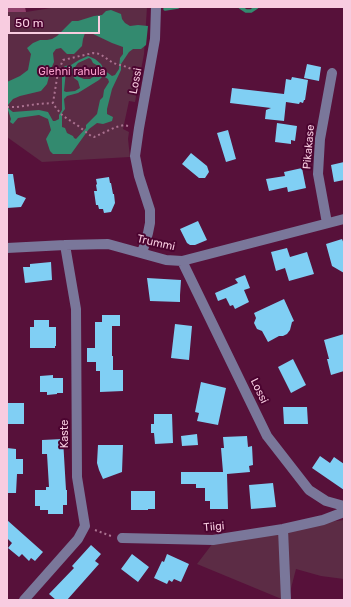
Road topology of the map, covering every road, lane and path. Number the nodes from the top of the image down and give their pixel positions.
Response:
1 (156, 7) edge
2 (332, 73) dead end
3 (149, 76) junction
4 (53, 104) junction
5 (8, 107) edge
6 (139, 128) junction
7 (344, 219) edge
8 (327, 223) junction
9 (65, 245) junction
10 (7, 248) edge
11 (142, 253) junction
12 (182, 261) junction
13 (344, 506) edge
14 (344, 512) edge
15 (85, 526) junction
16 (283, 529) junction
17 (122, 538) joint
18 (24, 600) edge
19 (286, 600) edge

1 - 3 street, Lossi
2 - 8 street, Pikakase
3 - 4 path
3 - 6 street, Lossi
4 - 5 path
4 - 6 path
6 - 11 street, Lossi
7 - 8 street, Trummi
8 - 12 street, Trummi
9 - 10 street, Trummi
9 - 11 street, Trummi
9 - 15 street, Kaste
11 - 12 street, Trummi
12 - 13 street, Lossi
14 - 16 street, Tiigi
15 - 17 path
15 - 18 street
16 - 17 street, Tiigi
16 - 19 street

